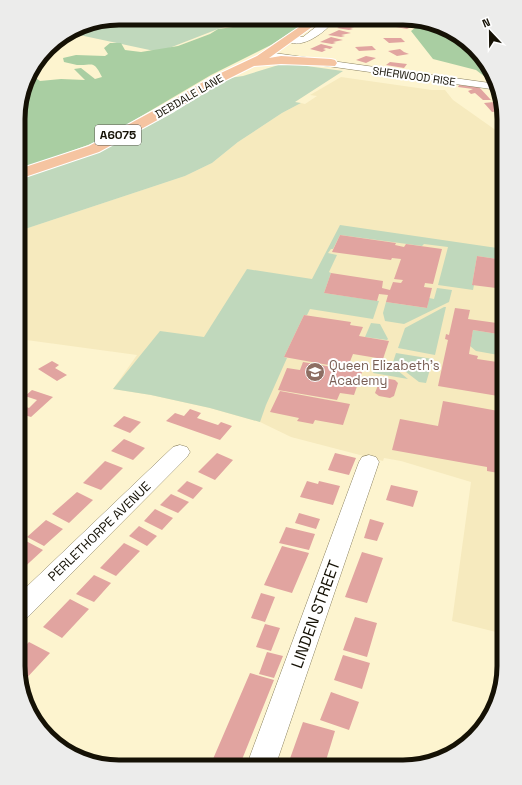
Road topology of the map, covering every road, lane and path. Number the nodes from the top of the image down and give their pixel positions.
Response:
1 (310, 25) edge
2 (324, 25) edge
3 (290, 39) junction
4 (270, 53) junction
5 (251, 63) junction
6 (331, 63) junction
7 (491, 86) edge
8 (25, 172) edge
9 (180, 452) dead end
10 (369, 462) dead end
11 (25, 604) edge
12 (263, 760) edge

1 - 3 main road, DEBDALE LANE / A6075
2 - 3 street, DEBDALE LANE
3 - 4 main road, DEBDALE LANE / A6075
4 - 5 main road, DEBDALE LANE / A6075
4 - 6 street, SHERWOOD RISE
5 - 6 main road
5 - 8 main road, DEBDALE LANE / A6075
6 - 7 street, SHERWOOD RISE
9 - 11 street, PERLETHORPE AVENUE
10 - 12 street, LINDEN STREET

